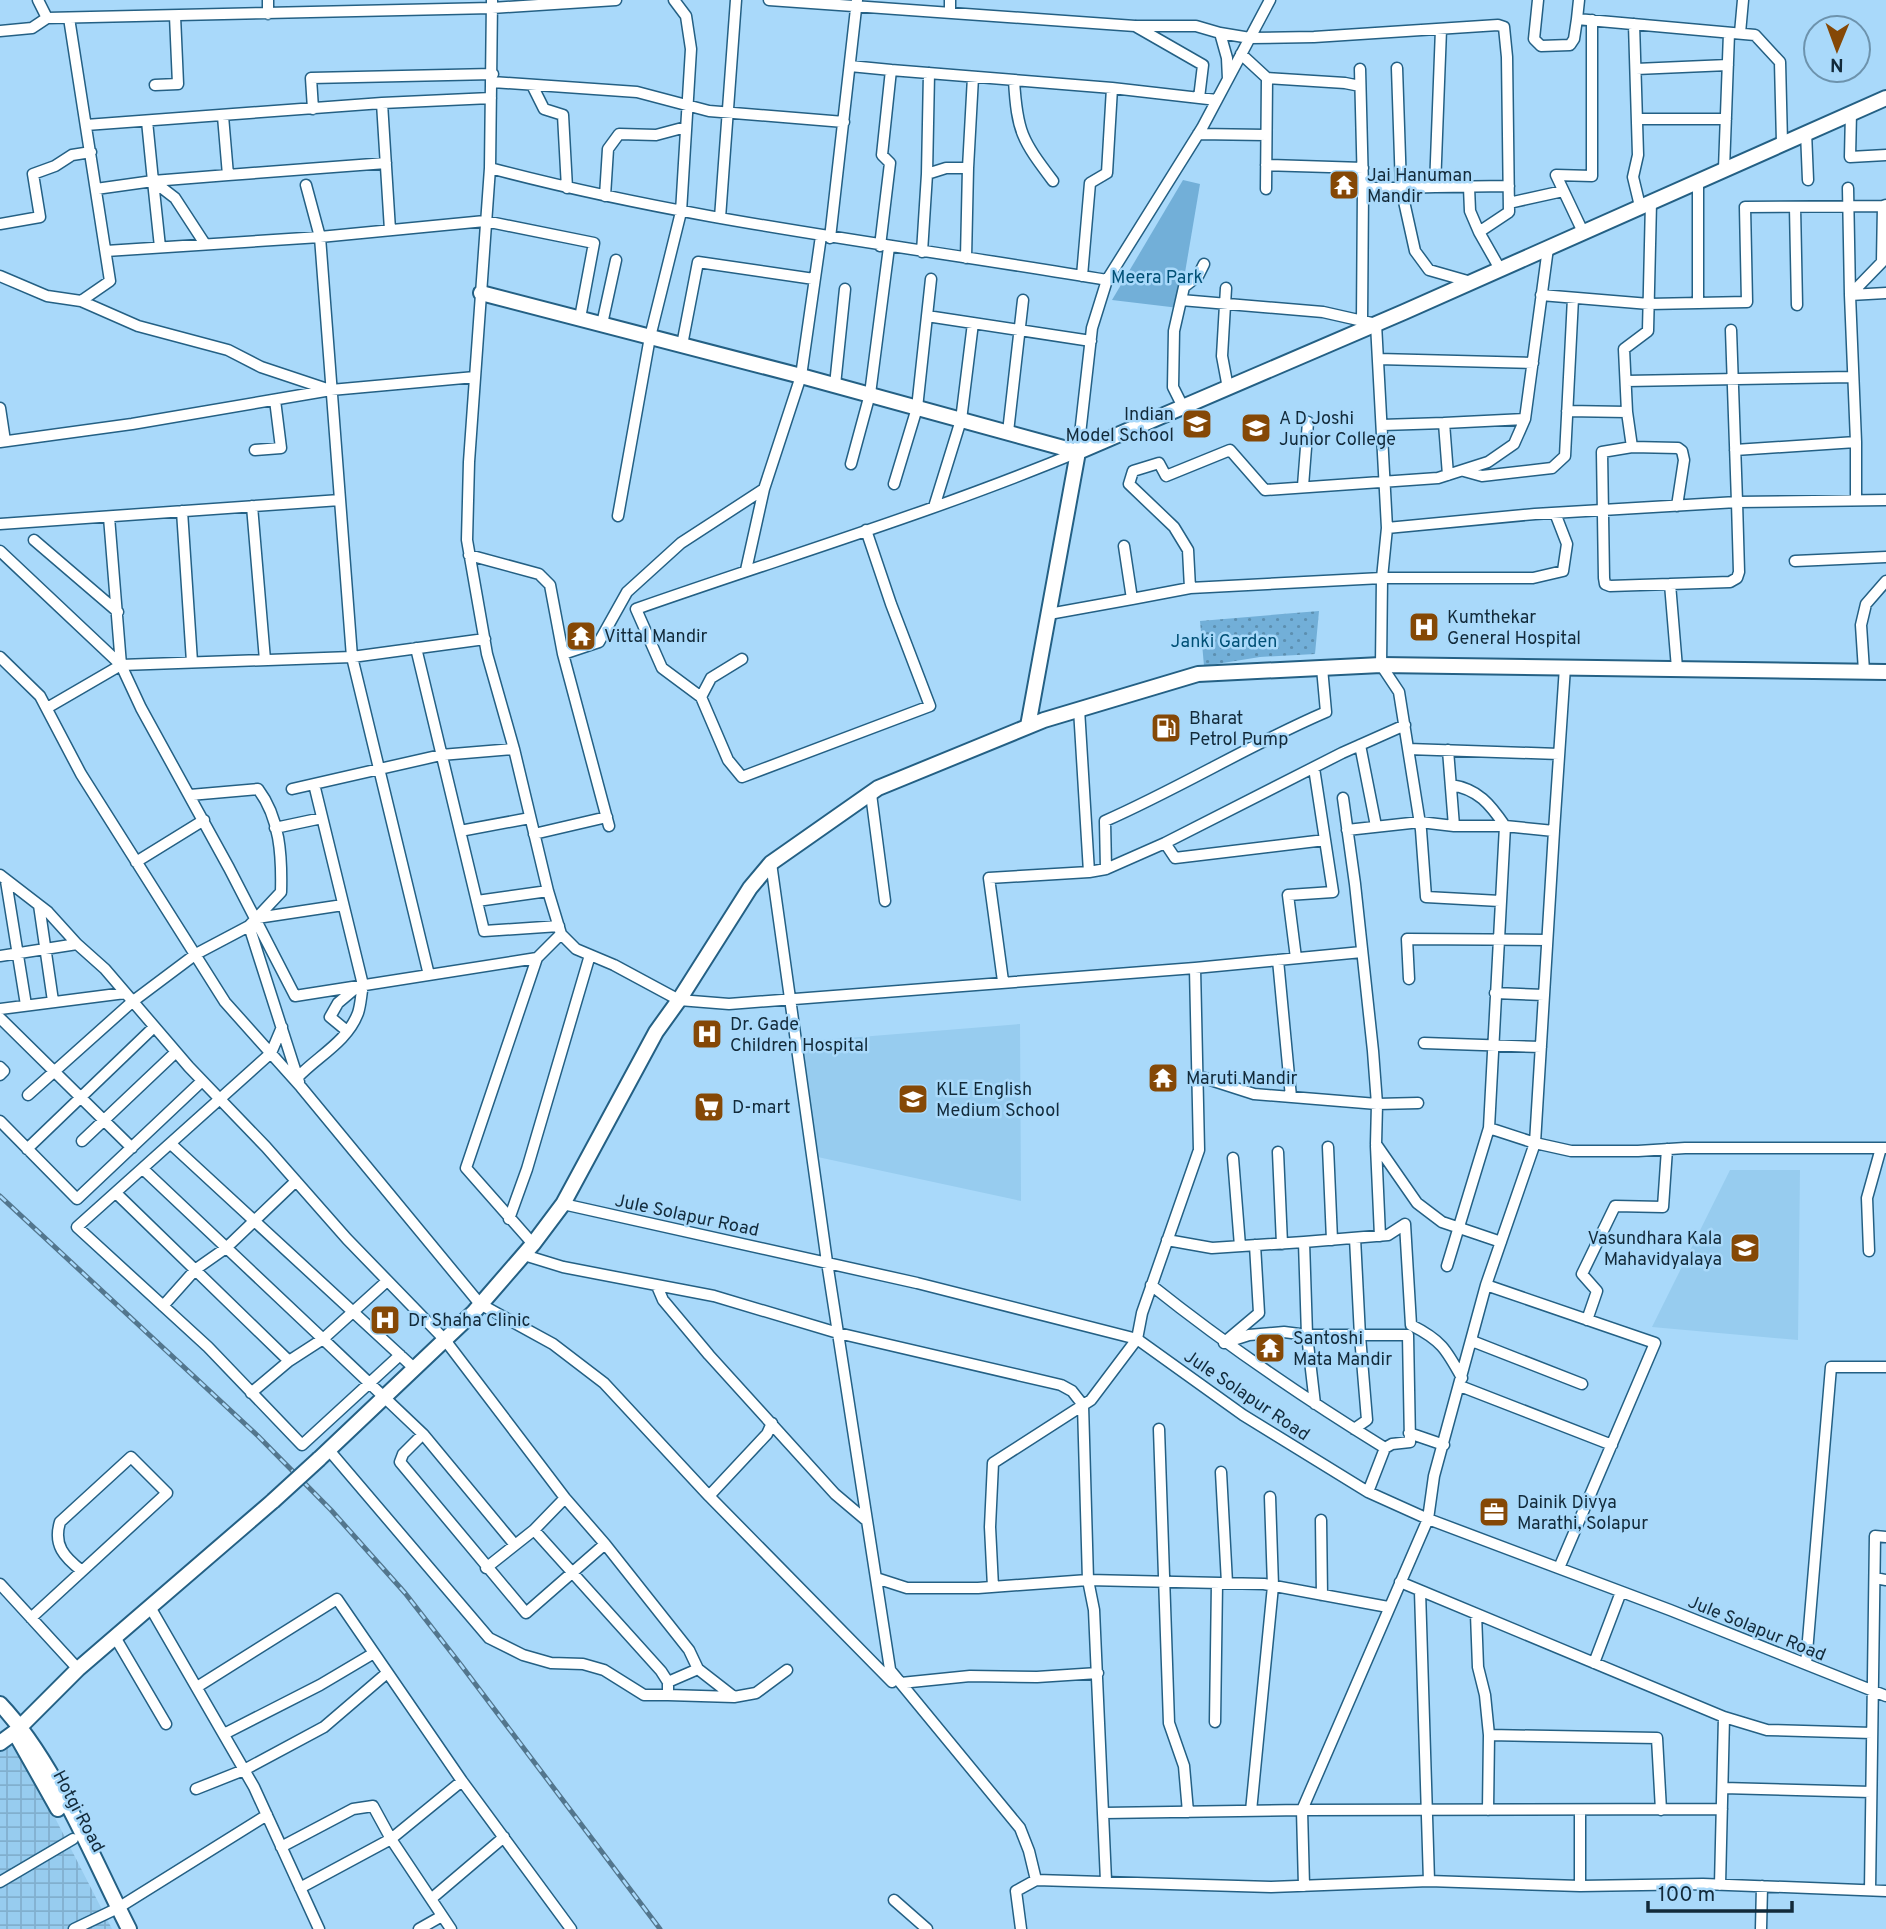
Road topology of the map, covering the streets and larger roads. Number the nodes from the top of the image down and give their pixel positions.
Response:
1 (38, 0) edge
2 (268, 0) edge
3 (616, 0) edge
4 (674, 0) edge
5 (736, 0) edge
6 (769, 0) edge
7 (950, 0) edge
8 (1270, 0) edge
9 (1538, 0) edge
10 (1579, 0) edge
11 (1743, 0) edge
12 (818, 2) edge
13 (492, 4) edge
14 (857, 4) edge
15 (897, 5) edge
16 (950, 12) junction
17 (268, 14) junction
18 (175, 16) junction
19 (47, 18) junction
20 (69, 18) junction
21 (1577, 19) junction
22 (1592, 20) junction
23 (1634, 24) junction
24 (1135, 26) junction
25 (1441, 29) junction
26 (2, 33) edge
27 (1220, 33) junction
28 (1735, 33) junction
29 (1250, 38) junction
30 (1241, 54) junction
31 (1728, 65) junction
32 (850, 66) junction
33 (1397, 68) dead end
34 (1360, 69) dead end
35 (1636, 69) junction
36 (891, 70) junction
37 (929, 73) junction
38 (973, 77) junction
39 (492, 78) junction
40 (1267, 78) junction
41 (1228, 79) junction
42 (1014, 80) junction
43 (155, 85) dead end
44 (532, 85) junction
45 (1360, 86) junction
46 (1112, 88) junction
47 (491, 98) junction
48 (1199, 98) junction
49 (1886, 98) edge
50 (1217, 100) junction
51 (382, 103) junction
52 (687, 106) junction
53 (313, 109) junction
54 (728, 111) junction
55 (1851, 112) junction
56 (223, 116) junction
57 (1637, 119) junction
58 (1726, 119) junction
59 (147, 121) junction
60 (844, 122) junction
61 (86, 125) junction
62 (686, 127) junction
63 (1807, 132) junction
64 (1198, 134) junction
65 (1266, 135) junction
66 (1782, 143) junction
67 (90, 152) junction
68 (1886, 155) edge
69 (386, 163) junction
70 (1266, 165) junction
71 (490, 168) junction
72 (968, 168) junction
73 (1363, 168) junction
74 (1724, 169) junction
75 (926, 174) junction
76 (228, 175) junction
77 (1808, 180) dead end
78 (153, 181) junction
79 (1053, 181) dead end
80 (1698, 181) junction
81 (306, 185) dead end
82 (1509, 186) junction
83 (1435, 187) junction
84 (1469, 187) junction
85 (567, 188) junction
86 (1363, 188) junction
87 (1401, 188) junction
88 (1848, 188) dead end
89 (1266, 189) dead end
90 (96, 190) junction
91 (1563, 191) junction
92 (605, 196) junction
93 (1509, 203) junction
94 (1646, 204) junction
95 (1884, 205) edge
96 (1795, 206) junction
97 (1848, 206) junction
98 (681, 212) junction
99 (720, 218) junction
100 (485, 221) junction
101 (0, 224) edge
102 (390, 230) junction
103 (1479, 232) junction
104 (1583, 232) junction
105 (320, 237) junction
106 (825, 237) junction
107 (205, 244) junction
108 (160, 247) junction
109 (885, 247) junction
110 (1548, 248) junction
111 (106, 251) junction
112 (922, 252) junction
113 (966, 258) junction
114 (617, 260) dead end
115 (1204, 264) dead end
116 (1500, 269) junction
117 (0, 276) edge
118 (1082, 276) junction
119 (814, 279) junction
120 (931, 279) dead end
121 (1107, 280) junction
122 (1471, 282) junction
123 (1226, 288) dead end
124 (845, 289) dead end
125 (481, 293) junction
126 (1886, 293) edge
127 (1541, 295) junction
128 (1850, 295) junction
129 (1573, 298) junction
130 (1023, 300) dead end
131 (1181, 300) junction
132 (81, 301) junction
133 (1698, 303) junction
134 (1225, 304) junction
135 (1649, 304) junction
136 (1797, 305) dead end
137 (927, 316) junction
138 (580, 318) junction
139 (1369, 322) junction
140 (973, 323) junction
141 (602, 324) junction
142 (1019, 330) junction
143 (1731, 330) dead end
144 (650, 337) junction
145 (1091, 341) junction
146 (682, 345) junction
147 (1378, 359) junction
148 (1533, 363) junction
149 (801, 376) junction
150 (475, 377) junction
151 (1853, 377) junction
152 (1732, 380) junction
153 (1626, 381) junction
154 (835, 385) junction
155 (1228, 388) junction
156 (331, 390) junction
157 (870, 394) junction
158 (275, 400) junction
159 (1183, 407) junction
160 (0, 408) edge
161 (917, 408) junction
162 (1567, 411) junction
163 (1627, 412) junction
164 (1525, 419) junction
165 (961, 420) junction
166 (1308, 422) dead end
167 (1444, 423) junction
168 (1382, 425) junction
169 (1008, 432) junction
170 (2, 442) edge
171 (1856, 442) junction
172 (1632, 447) junction
173 (255, 450) dead end
174 (1735, 450) junction
175 (1078, 452) junction
176 (852, 464) dead end
177 (1462, 470) junction
178 (1448, 475) junction
179 (1385, 480) junction
180 (894, 484) dead end
181 (1303, 486) junction
182 (764, 489) junction
183 (340, 500) junction
184 (1856, 500) junction
185 (1886, 500) edge
186 (1737, 502) junction
187 (252, 506) junction
188 (1677, 506) junction
189 (934, 507) junction
190 (1603, 510) junction
191 (182, 512) junction
192 (1555, 513) junction
193 (618, 516) dead end
194 (109, 517) junction
195 (0, 524) edge
196 (1387, 528) junction
197 (866, 530) junction
198 (34, 540) dead end
199 (1124, 546) dead end
200 (0, 551) edge
201 (469, 555) junction
202 (1886, 558) edge
203 (1795, 561) dead end
204 (747, 570) junction
205 (1382, 578) junction
206 (1886, 581) edge
207 (1670, 584) junction
208 (1190, 588) junction
209 (1132, 599) junction
210 (118, 612) junction
211 (1049, 614) junction
212 (485, 639) junction
213 (416, 648) junction
214 (563, 654) junction
215 (0, 657) edge
216 (352, 657) junction
217 (742, 659) dead end
218 (265, 660) junction
219 (192, 662) junction
220 (121, 665) junction
221 (1381, 665) junction
222 (1565, 667) junction
223 (1322, 668) junction
224 (1677, 668) junction
225 (1864, 670) junction
226 (1886, 672) edge
227 (701, 697) junction
228 (47, 708) junction
229 (1079, 709) junction
230 (1405, 724) junction
231 (1028, 726) junction
232 (1360, 745) junction
233 (514, 749) junction
234 (1408, 749) junction
235 (1448, 750) junction
236 (1559, 754) junction
237 (441, 755) junction
238 (379, 768) junction
239 (1314, 768) junction
240 (314, 784) junction
241 (1451, 785) junction
242 (292, 789) dead end
243 (871, 794) junction
244 (190, 795) junction
245 (1343, 798) dead end
246 (322, 818) junction
247 (530, 818) junction
248 (204, 820) junction
249 (1419, 822) junction
250 (1454, 826) junction
251 (1505, 826) junction
252 (1376, 827) junction
253 (275, 828) junction
254 (1347, 830) junction
255 (460, 831) junction
256 (1554, 831) junction
257 (534, 834) junction
258 (1325, 840) junction
259 (1166, 843) junction
260 (136, 862) junction
261 (771, 863) junction
262 (1106, 869) junction
263 (1089, 872) junction
264 (3, 878) edge
265 (548, 891) junction
266 (477, 901) junction
267 (885, 901) dead end
268 (1500, 901) junction
269 (39, 905) junction
270 (343, 905) junction
271 (252, 922) junction
272 (560, 930) junction
273 (1498, 939) junction
274 (1547, 940) junction
275 (77, 944) junction
276 (45, 949) junction
277 (1362, 952) junction
278 (18, 953) junction
279 (195, 954) junction
280 (590, 954) junction
281 (0, 956) edge
282 (537, 958) junction
283 (1296, 958) junction
284 (1278, 960) junction
285 (1195, 968) junction
286 (429, 975) junction
287 (1409, 979) dead end
288 (1003, 981) junction
289 (361, 986) junction
290 (125, 993) junction
291 (1495, 993) junction
292 (1544, 995) junction
293 (791, 998) junction
294 (679, 1000) junction
295 (53, 1002) junction
296 (132, 1002) junction
297 (26, 1005) junction
298 (0, 1009) edge
299 (0, 1018) edge
300 (154, 1027) junction
301 (282, 1027) junction
302 (347, 1031) junction
303 (1424, 1043) dead end
304 (1492, 1045) junction
305 (1541, 1048) junction
306 (176, 1052) junction
307 (271, 1053) junction
308 (0, 1067) edge
309 (55, 1072) junction
310 (0, 1075) edge
311 (1198, 1076) junction
312 (202, 1081) junction
313 (299, 1082) junction
314 (28, 1095) dead end
315 (1291, 1097) junction
316 (81, 1098) junction
317 (220, 1100) junction
318 (1418, 1103) dead end
319 (1377, 1104) junction
320 (0, 1121) edge
321 (104, 1121) junction
322 (1489, 1128) junction
323 (82, 1142) dead end
324 (1535, 1143) junction
325 (171, 1144) junction
326 (1376, 1144) junction
327 (1328, 1147) dead end
328 (132, 1148) junction
329 (1884, 1148) edge
330 (27, 1149) junction
331 (1667, 1149) junction
332 (1278, 1152) dead end
333 (1233, 1158) dead end
334 (143, 1169) junction
335 (296, 1181) junction
336 (116, 1193) junction
337 (563, 1204) junction
338 (509, 1219) junction
339 (254, 1221) junction
340 (1458, 1227) junction
341 (1380, 1236) junction
342 (1355, 1238) junction
343 (1167, 1240) junction
344 (1332, 1240) junction
345 (1304, 1242) junction
346 (1501, 1242) junction
347 (1282, 1244) junction
348 (1255, 1245) junction
349 (1240, 1246) junction
350 (226, 1248) junction
351 (528, 1250) junction
352 (1869, 1251) dead end
353 (827, 1262) junction
354 (1447, 1266) dead end
355 (196, 1269) junction
356 (387, 1281) junction
357 (1151, 1285) junction
358 (1486, 1285) junction
359 (657, 1286) junction
360 (480, 1304) junction
361 (163, 1306) junction
362 (353, 1313) junction
363 (1587, 1320) junction
364 (838, 1333) junction
365 (1307, 1335) junction
366 (1360, 1336) junction
367 (323, 1339) junction
368 (1137, 1339) junction
369 (445, 1340) junction
370 (1472, 1341) junction
371 (1224, 1343) junction
372 (400, 1355) junction
373 (289, 1361) junction
374 (1886, 1367) edge
375 (415, 1369) junction
376 (1461, 1382) junction
377 (368, 1384) junction
378 (1582, 1384) dead end
379 (251, 1393) junction
380 (382, 1397) junction
381 (1315, 1404) junction
382 (1083, 1405) junction
383 (772, 1423) junction
384 (1159, 1429) dead end
385 (1354, 1429) junction
386 (1409, 1433) junction
387 (423, 1434) junction
388 (1444, 1445) junction
389 (1612, 1445) junction
390 (1385, 1448) junction
391 (323, 1454) junction
392 (1221, 1472) dead end
393 (1368, 1492) junction
394 (709, 1496) junction
395 (1270, 1497) dead end
396 (565, 1498) junction
397 (1428, 1519) junction
398 (1321, 1520) dead end
399 (867, 1521) junction
400 (534, 1530) junction
401 (1886, 1537) edge
402 (606, 1544) junction
403 (515, 1545) junction
404 (486, 1568) junction
405 (1559, 1568) junction
406 (82, 1570) junction
407 (571, 1573) junction
408 (876, 1578) junction
409 (1881, 1579) edge
410 (1088, 1580) junction
411 (1165, 1582) junction
412 (1399, 1582) junction
413 (1222, 1583) junction
414 (0, 1584) edge
415 (1273, 1586) junction
416 (993, 1587) junction
417 (1420, 1591) junction
418 (1621, 1592) junction
419 (1321, 1595) junction
420 (150, 1607) junction
421 (1388, 1607) junction
422 (1476, 1614) junction
423 (31, 1618) junction
424 (115, 1637) junction
425 (374, 1653) junction
426 (1594, 1663) junction
427 (1805, 1664) junction
428 (78, 1669) junction
429 (698, 1669) junction
430 (787, 1670) dead end
431 (890, 1670) junction
432 (387, 1673) junction
433 (1098, 1673) junction
434 (668, 1682) junction
435 (901, 1683) junction
436 (197, 1687) junction
437 (1874, 1691) junction
438 (668, 1695) junction
439 (1886, 1696) edge
440 (734, 1697) junction
441 (0, 1704) edge
442 (0, 1716) edge
443 (1724, 1717) junction
444 (1215, 1722) dead end
445 (166, 1724) dead end
446 (18, 1729) junction
447 (1872, 1733) junction
448 (224, 1734) junction
449 (1489, 1735) junction
450 (0, 1743) edge
451 (244, 1770) junction
452 (462, 1781) junction
453 (1723, 1788) junction
454 (196, 1789) dead end
455 (1871, 1792) junction
456 (1302, 1810) junction
457 (1427, 1810) junction
458 (1488, 1810) junction
459 (1580, 1810) junction
460 (1661, 1810) junction
461 (1722, 1810) junction
462 (1251, 1811) junction
463 (1188, 1812) junction
464 (1104, 1814) junction
465 (267, 1815) junction
466 (504, 1837) junction
467 (73, 1839) junction
468 (391, 1839) junction
469 (281, 1846) junction
470 (1036, 1880) junction
471 (1106, 1881) junction
472 (1429, 1881) junction
473 (0, 1882) edge
474 (1720, 1885) junction
475 (1304, 1886) junction
476 (1580, 1886) junction
477 (1762, 1886) junction
478 (300, 1888) junction
479 (1870, 1890) junction
480 (1886, 1891) edge
481 (431, 1899) junction
482 (894, 1900) dead end
483 (114, 1910) junction
484 (442, 1916) junction
485 (74, 1929) edge
486 (118, 1929) edge
487 (129, 1929) edge
488 (319, 1929) edge
489 (419, 1929) edge
490 (451, 1929) edge
491 (571, 1929) edge
492 (927, 1929) edge
493 (1021, 1929) edge
494 (1761, 1929) edge

1 - 19 street
2 - 17 street
3 - 13 street
4 - 52 street
5 - 54 street
6 - 12 street
7 - 16 street
8 - 29 street
9 - 21 street
10 - 21 street
11 - 28 street
12 - 14 street
13 - 17 street
13 - 39 street
14 - 15 street
14 - 32 street
15 - 16 street
16 - 24 street
17 - 18 street
18 - 20 street
18 - 43 street
19 - 20 street
19 - 26 street
20 - 61 street
21 - 22 street
22 - 23 street
22 - 91 street
23 - 28 street
23 - 35 street
24 - 27 street
24 - 48 street
25 - 29 street
25 - 82 street
25 - 83 street
27 - 29 street
27 - 41 street
28 - 31 street
28 - 66 street
29 - 30 street
30 - 40 street
30 - 41 street
31 - 35 street
31 - 58 street
32 - 36 street
32 - 60 street
33 - 87 street
34 - 45 street
35 - 57 street
36 - 37 street
36 - 109 street
37 - 38 street
37 - 75 street
38 - 42 street
38 - 72 street
39 - 44 street
39 - 47 street
39 - 53 street
40 - 45 street
40 - 65 street
41 - 50 street
42 - 46 street
42 - 79 street
44 - 52 street
44 - 85 street
45 - 73 street
46 - 48 street
46 - 118 street
47 - 51 street
47 - 71 street
48 - 50 street
49 - 55 street
50 - 64 street
51 - 53 street
51 - 69 street
52 - 54 street
52 - 62 street
53 - 56 street
54 - 60 street
54 - 99 street
55 - 63 street
55 - 68 street
56 - 59 street
56 - 76 street
57 - 58 street
57 - 94 street
58 - 74 street
59 - 61 street
59 - 78 street
60 - 106 street
61 - 67 street
62 - 92 street
62 - 98 street
63 - 66 street
63 - 77 street
64 - 65 street
64 - 121 street
65 - 70 street
66 - 74 street
67 - 90 street
67 - 101 street
69 - 76 street
69 - 102 street
70 - 73 street
70 - 89 street
71 - 85 street
71 - 100 street
72 - 75 street
72 - 113 street
73 - 86 street
74 - 80 street
75 - 112 street
76 - 78 street
78 - 90 street
78 - 107 street
78 - 108 street
80 - 94 street
80 - 133 street
81 - 105 street
82 - 84 street
82 - 93 street
83 - 84 street
83 - 87 street
84 - 103 street
85 - 92 street
86 - 87 street
86 - 139 street
87 - 122 street
88 - 97 street
90 - 111 street
91 - 93 street
91 - 104 street
92 - 98 street
93 - 103 street
94 - 104 street
94 - 135 street
95 - 97 street
95 - 128 street
96 - 97 street
96 - 133 street
96 - 136 street
97 - 128 street
98 - 99 street
98 - 144 street
99 - 106 street
100 - 102 street
100 - 125 street
100 - 138 street
102 - 105 street
103 - 116 street
104 - 110 street
105 - 107 street
105 - 156 street
106 - 109 street
106 - 119 street
107 - 108 street
108 - 111 street
109 - 112 street
109 - 157 street
110 - 116 street
110 - 127 street
111 - 132 street
112 - 113 street
113 - 118 street
114 - 141 street
115 - 131 street
116 - 122 street
117 - 132 street
118 - 121 street
119 - 146 street
119 - 149 street
120 - 137 street
121 - 145 street
122 - 139 street
123 - 134 street
124 - 154 street
125 - 138 street
125 - 150 street
126 - 128 street
127 - 129 street
127 - 148 street
128 - 151 street
129 - 135 street
129 - 162 street
130 - 142 street
131 - 134 street
131 - 159 street
132 - 156 street
133 - 135 street
134 - 139 street
134 - 155 street
135 - 153 street
137 - 140 street
137 - 161 street
138 - 141 street
139 - 147 street
139 - 155 street
140 - 142 street
140 - 165 street
141 - 144 street
142 - 145 street
142 - 169 street
143 - 152 street
144 - 146 street
144 - 193 street
145 - 175 street
146 - 149 street
147 - 148 street
147 - 168 street
148 - 164 street
149 - 154 street
149 - 182 street
150 - 156 street
150 - 201 street
151 - 152 street
151 - 171 street
152 - 153 street
152 - 174 street
153 - 163 street
154 - 157 street
155 - 159 street
156 - 158 street
156 - 183 street
157 - 161 street
157 - 176 street
158 - 170 street
158 - 173 street
159 - 175 street
160 - 170 street
161 - 165 street
161 - 180 street
162 - 163 street
162 - 177 street
163 - 172 street
164 - 167 street
164 - 177 street
165 - 169 street
165 - 189 street
166 - 181 street
167 - 168 street
167 - 178 street
168 - 179 street
169 - 175 street
171 - 174 street
171 - 184 street
172 - 188 street
172 - 190 street
174 - 186 street
175 - 189 street
175 - 211 street
177 - 178 street
178 - 179 street
179 - 181 street
179 - 196 street
181 - 208 street
182 - 204 street
182 - 214 street
183 - 187 street
183 - 216 street
184 - 185 street
184 - 186 street
186 - 188 street
186 - 207 street
187 - 191 street
187 - 218 street
188 - 190 street
189 - 197 street
190 - 192 street
190 - 207 street
191 - 194 street
191 - 219 street
192 - 196 street
192 - 205 street
194 - 195 street
194 - 210 street
196 - 205 street
197 - 204 street
197 - 227 street
198 - 210 street
199 - 209 street
200 - 220 street
201 - 212 street
201 - 214 street
202 - 203 street
204 - 227 street
205 - 208 street
205 - 221 street
206 - 225 street
207 - 224 street
208 - 209 street
209 - 211 street
210 - 220 street
211 - 231 street
212 - 213 street
212 - 233 street
213 - 216 street
213 - 237 street
214 - 257 street
215 - 228 street
216 - 218 street
216 - 238 street
217 - 227 street
218 - 219 street
219 - 220 street
220 - 228 street
220 - 244 street
221 - 222 street
221 - 223 street
221 - 230 street
222 - 224 street
222 - 236 street
223 - 229 street
223 - 262 street
224 - 225 street
225 - 226 street
228 - 260 street
229 - 231 street
229 - 263 street
230 - 232 street
230 - 234 street
231 - 243 street
232 - 239 street
232 - 252 street
233 - 237 street
233 - 247 street
234 - 235 street
234 - 249 street
235 - 236 street
235 - 241 street
236 - 256 street
237 - 238 street
237 - 255 street
238 - 240 street
238 - 286 street
239 - 258 street
239 - 259 street
240 - 242 street
240 - 246 street
241 - 250 street
241 - 251 street
243 - 261 street
243 - 267 street
244 - 248 street
244 - 253 street
245 - 254 street
246 - 253 street
246 - 270 street
247 - 255 street
247 - 257 street
248 - 260 street
248 - 271 street
249 - 250 street
249 - 252 street
249 - 268 street
250 - 251 street
251 - 256 street
251 - 268 street
252 - 254 street
253 - 271 street
254 - 277 street
255 - 266 street
256 - 274 street
257 - 265 street
258 - 259 street
258 - 283 street
259 - 262 street
260 - 279 street
261 - 293 street
261 - 294 street
262 - 263 street
263 - 288 street
264 - 269 street
264 - 278 street
265 - 266 street
265 - 272 street
266 - 272 street
268 - 273 street
269 - 275 street
269 - 276 street
270 - 271 street
270 - 289 street
271 - 279 street
271 - 289 street
271 - 301 street
272 - 280 street
272 - 282 street
273 - 274 street
273 - 287 street
273 - 291 street
274 - 292 street
275 - 276 street
275 - 290 street
276 - 278 street
276 - 295 street
277 - 283 street
277 - 319 street
278 - 281 street
278 - 297 street
279 - 296 street
279 - 307 street
280 - 294 street
280 - 338 street
282 - 286 street
282 - 338 street
283 - 284 street
284 - 285 street
284 - 315 street
285 - 288 street
285 - 311 street
286 - 289 street
288 - 293 street
289 - 302 street
289 - 302 street
290 - 295 street
290 - 296 street
291 - 292 street
291 - 304 street
292 - 305 street
293 - 294 street
293 - 353 street
294 - 337 street
295 - 297 street
296 - 300 street
296 - 309 street
297 - 298 street
299 - 309 street
300 - 306 street
300 - 316 street
301 - 307 street
301 - 313 street
302 - 313 street
303 - 304 street
304 - 305 street
304 - 322 street
305 - 324 street
306 - 312 street
306 - 321 street
307 - 313 street
307 - 317 street
308 - 310 street
309 - 314 street
309 - 316 street
311 - 315 street
311 - 343 street
312 - 317 street
312 - 328 street
313 - 360 street
315 - 319 street
316 - 321 street
316 - 330 street
317 - 325 street
317 - 335 street
318 - 319 street
319 - 326 street
320 - 330 street
321 - 323 street
321 - 328 street
322 - 324 street
322 - 340 street
324 - 331 street
324 - 346 street
325 - 334 street
325 - 339 street
326 - 340 street
326 - 341 street
327 - 344 street
328 - 330 street
329 - 331 street
329 - 352 street
331 - 363 street
332 - 347 street
333 - 349 street
334 - 336 street
334 - 350 street
335 - 339 street
335 - 356 street
336 - 355 street
336 - 361 street
337 - 351 street
337 - 353 street, Jule Solapur Road
338 - 351 street
339 - 350 street
339 - 362 street
340 - 346 street
340 - 354 street
341 - 342 street
341 - 376 street
342 - 344 street
342 - 366 street
343 - 349 street
343 - 357 street
344 - 345 street
345 - 347 street
345 - 365 street
346 - 358 street
347 - 348 street
348 - 349 street
348 - 371 street
350 - 355 street
350 - 367 street
351 - 359 street
351 - 360 street
353 - 364 street
353 - 368 street, Jule Solapur Road
355 - 361 street
355 - 373 street
356 - 362 street
356 - 369 street
357 - 368 street
357 - 371 street
358 - 363 street
358 - 370 street
359 - 364 street
359 - 383 street
360 - 369 street
360 - 394 street
361 - 379 street
362 - 367 street
362 - 372 street
363 - 389 street
364 - 382 street
364 - 399 street
365 - 366 street
365 - 371 street
365 - 381 street
366 - 385 street
366 - 386 street
367 - 373 street
367 - 377 street
368 - 382 street
368 - 393 street, Jule Solapur Road
369 - 375 street
369 - 396 street
370 - 376 street
370 - 378 street
371 - 381 street
372 - 375 street
372 - 377 street
373 - 379 street
374 - 427 street
375 - 380 street
376 - 388 street
376 - 389 street
377 - 379 street
377 - 380 street
380 - 387 street
380 - 391 street
381 - 385 street
382 - 410 street
382 - 416 street
383 - 394 street
383 - 399 street
384 - 411 street
385 - 390 street
386 - 388 street
386 - 390 street
387 - 403 street
387 - 404 street
388 - 397 street
389 - 405 street
390 - 393 street
391 - 420 street, bridge
391 - 438 street
392 - 413 street
393 - 397 street, Jule Solapur Road
394 - 431 street
395 - 415 street
396 - 400 street
396 - 402 street
397 - 405 street, Jule Solapur Road
397 - 412 street
398 - 419 street
399 - 408 street
400 - 403 street
400 - 407 street
401 - 409 street
402 - 407 street
402 - 429 street
403 - 404 street
404 - 407 street
405 - 418 street, Jule Solapur Road
406 - 406 street
406 - 423 street
407 - 434 street
408 - 416 street
408 - 431 street
409 - 437 street
410 - 411 street
410 - 416 street
410 - 433 street
411 - 413 street
411 - 463 street
412 - 417 street
412 - 421 street
413 - 415 street
413 - 444 street
414 - 423 street
415 - 419 street
415 - 462 street
417 - 422 street
417 - 457 street
418 - 426 street
418 - 427 street, Jule Solapur Road
419 - 421 street
420 - 424 street
420 - 436 street
421 - 456 street
422 - 426 street
422 - 449 street
423 - 428 street
424 - 428 street
424 - 445 street
425 - 432 street
425 - 436 street
425 - 448 street
426 - 443 street
427 - 437 street, Jule Solapur Road
428 - 446 street
429 - 434 street
429 - 440 street
430 - 440 street
431 - 435 street
432 - 451 street
432 - 452 street
433 - 435 street
433 - 464 street
434 - 438 street
435 - 470 street
436 - 448 street
437 - 439 street, Jule Solapur Road
437 - 447 street
438 - 440 street
441 - 446 street
442 - 446 street, Hotgi Road
443 - 447 street
443 - 453 street
446 - 450 street
446 - 467 street, Hotgi Road
446 - 483 street, Hotgi Road
447 - 455 street
448 - 451 street
449 - 458 street
449 - 460 street
451 - 454 street
451 - 465 street
452 - 466 street
452 - 468 street
453 - 455 street
453 - 461 street
455 - 479 street
456 - 457 street
456 - 462 street
456 - 475 street
457 - 458 street
457 - 472 street
458 - 459 street
459 - 460 street
459 - 476 street
460 - 461 street
461 - 474 street
462 - 463 street
463 - 464 street
464 - 471 street
465 - 469 street
465 - 483 street
466 - 481 street
466 - 491 street
467 - 473 street
467 - 483 street, Hotgi Road
468 - 469 street
468 - 478 street
468 - 481 street
469 - 478 street
470 - 471 street
470 - 493 street
471 - 475 street
472 - 475 street
472 - 476 street
474 - 476 street
474 - 477 street
477 - 479 street
477 - 494 street
478 - 488 street
479 - 480 street
481 - 484 street
482 - 492 street
483 - 485 street
483 - 486 street, Hotgi Road
483 - 487 street, Hotgi Road
484 - 489 street
484 - 490 street

